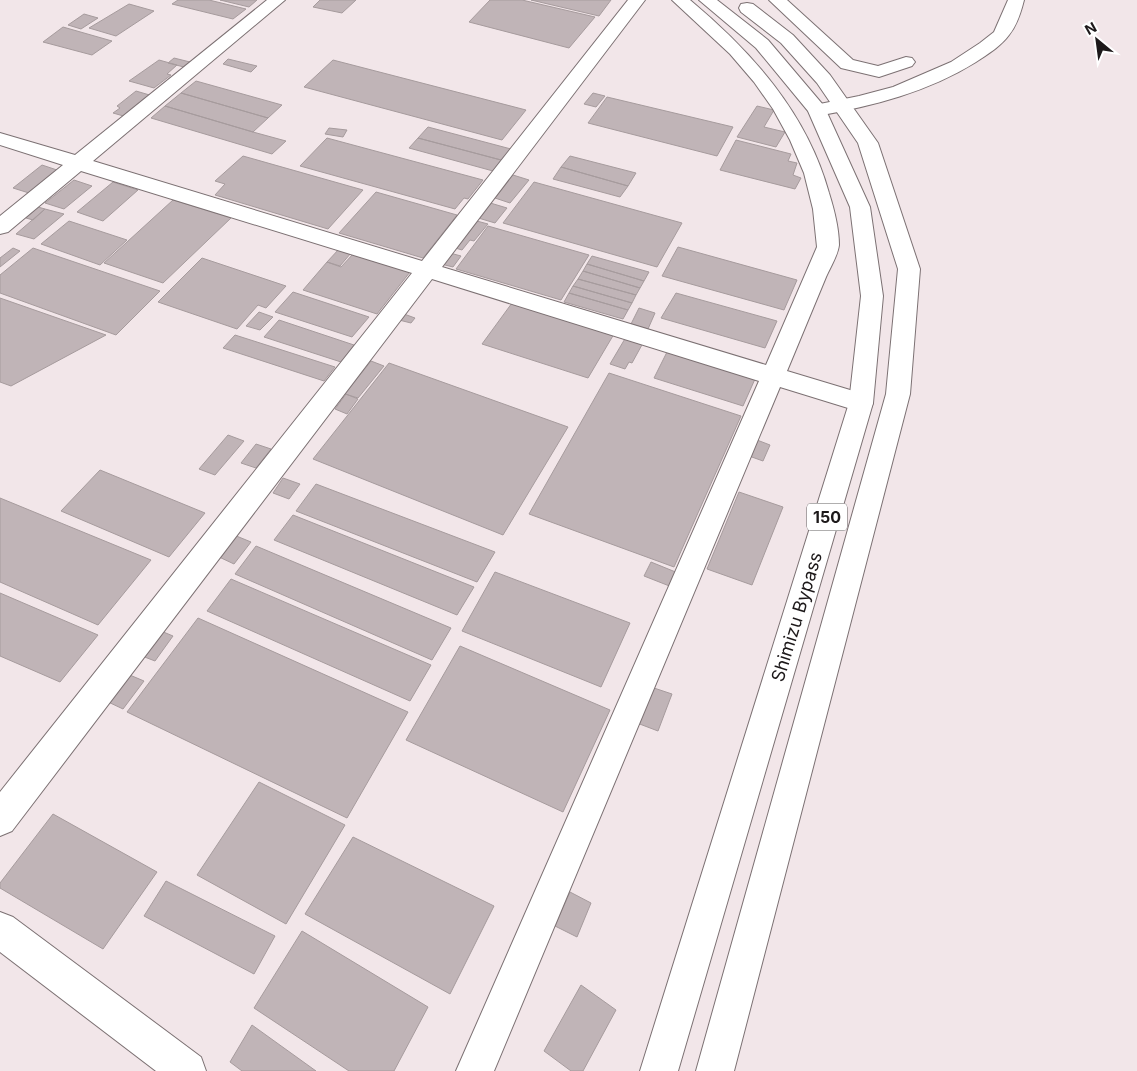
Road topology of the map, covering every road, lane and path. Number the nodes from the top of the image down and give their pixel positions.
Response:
1 (277, 0) edge
2 (622, 0) edge
3 (680, 0) edge
4 (707, 0) edge
5 (736, 0) edge
6 (777, 0) edge
7 (1016, 0) edge
8 (645, 1) edge
9 (906, 62) dead end
10 (553, 108) junction
11 (830, 108) junction
12 (0, 139) edge
13 (79, 163) junction
14 (0, 227) edge
15 (427, 269) junction
16 (772, 376) junction
17 (861, 403) junction
18 (0, 819) edge
19 (0, 930) edge
20 (172, 1067) edge
21 (475, 1071) edge
22 (659, 1071) edge
23 (715, 1071) edge

1 - 13 main road
2 - 10 main road
3 - 16 main road
4 - 11 main road, Shimizu Bypass / 150
5 - 11 main road, Shimizu Bypass / 150
6 - 9 main road
7 - 11 main road
8 - 10 main road
10 - 15 main road
11 - 17 main road, Shimizu Bypass / 150
11 - 23 main road, Shimizu Bypass / 150
12 - 13 main road
13 - 14 main road
13 - 15 main road
15 - 16 main road
15 - 18 main road
16 - 17 main road
16 - 21 main road
17 - 22 main road, Shimizu Bypass / 150
19 - 20 main road

